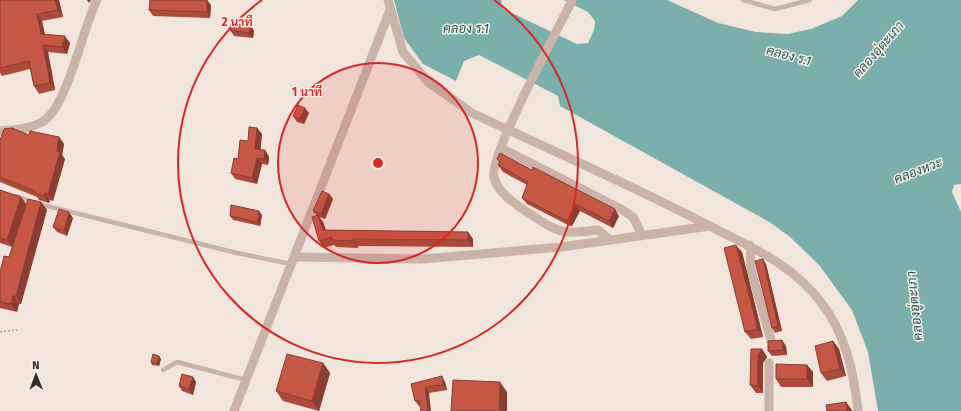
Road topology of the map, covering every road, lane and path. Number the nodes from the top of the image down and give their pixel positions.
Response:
1 (97, 0) edge
2 (388, 0) edge
3 (743, 0) edge
4 (810, 0) edge
5 (572, 1) edge
6 (390, 10) junction
7 (508, 130) junction
8 (0, 131) edge
9 (501, 148) junction
10 (12, 195) edge
11 (31, 202) junction
12 (29, 209) edge
13 (710, 226) junction
14 (642, 236) junction
15 (609, 239) junction
16 (750, 246) junction
17 (293, 261) junction
18 (17, 330) dead end
19 (0, 332) edge
20 (771, 340) edge
21 (769, 363) dead end
22 (163, 370) dead end
23 (246, 380) junction
24 (234, 411) edge
25 (769, 411) edge
26 (858, 411) edge

1 - 8 street
2 - 6 street
3 - 4 lane
5 - 7 street
6 - 7 street
6 - 17 street
7 - 9 street
7 - 13 street
9 - 14 street
9 - 15 street
10 - 11 lane
11 - 12 lane
11 - 17 lane
13 - 14 street
13 - 16 street
14 - 15 street
15 - 17 street
16 - 20 street
16 - 26 street
17 - 23 street
18 - 19 path
21 - 25 street
22 - 23 lane
23 - 24 street

